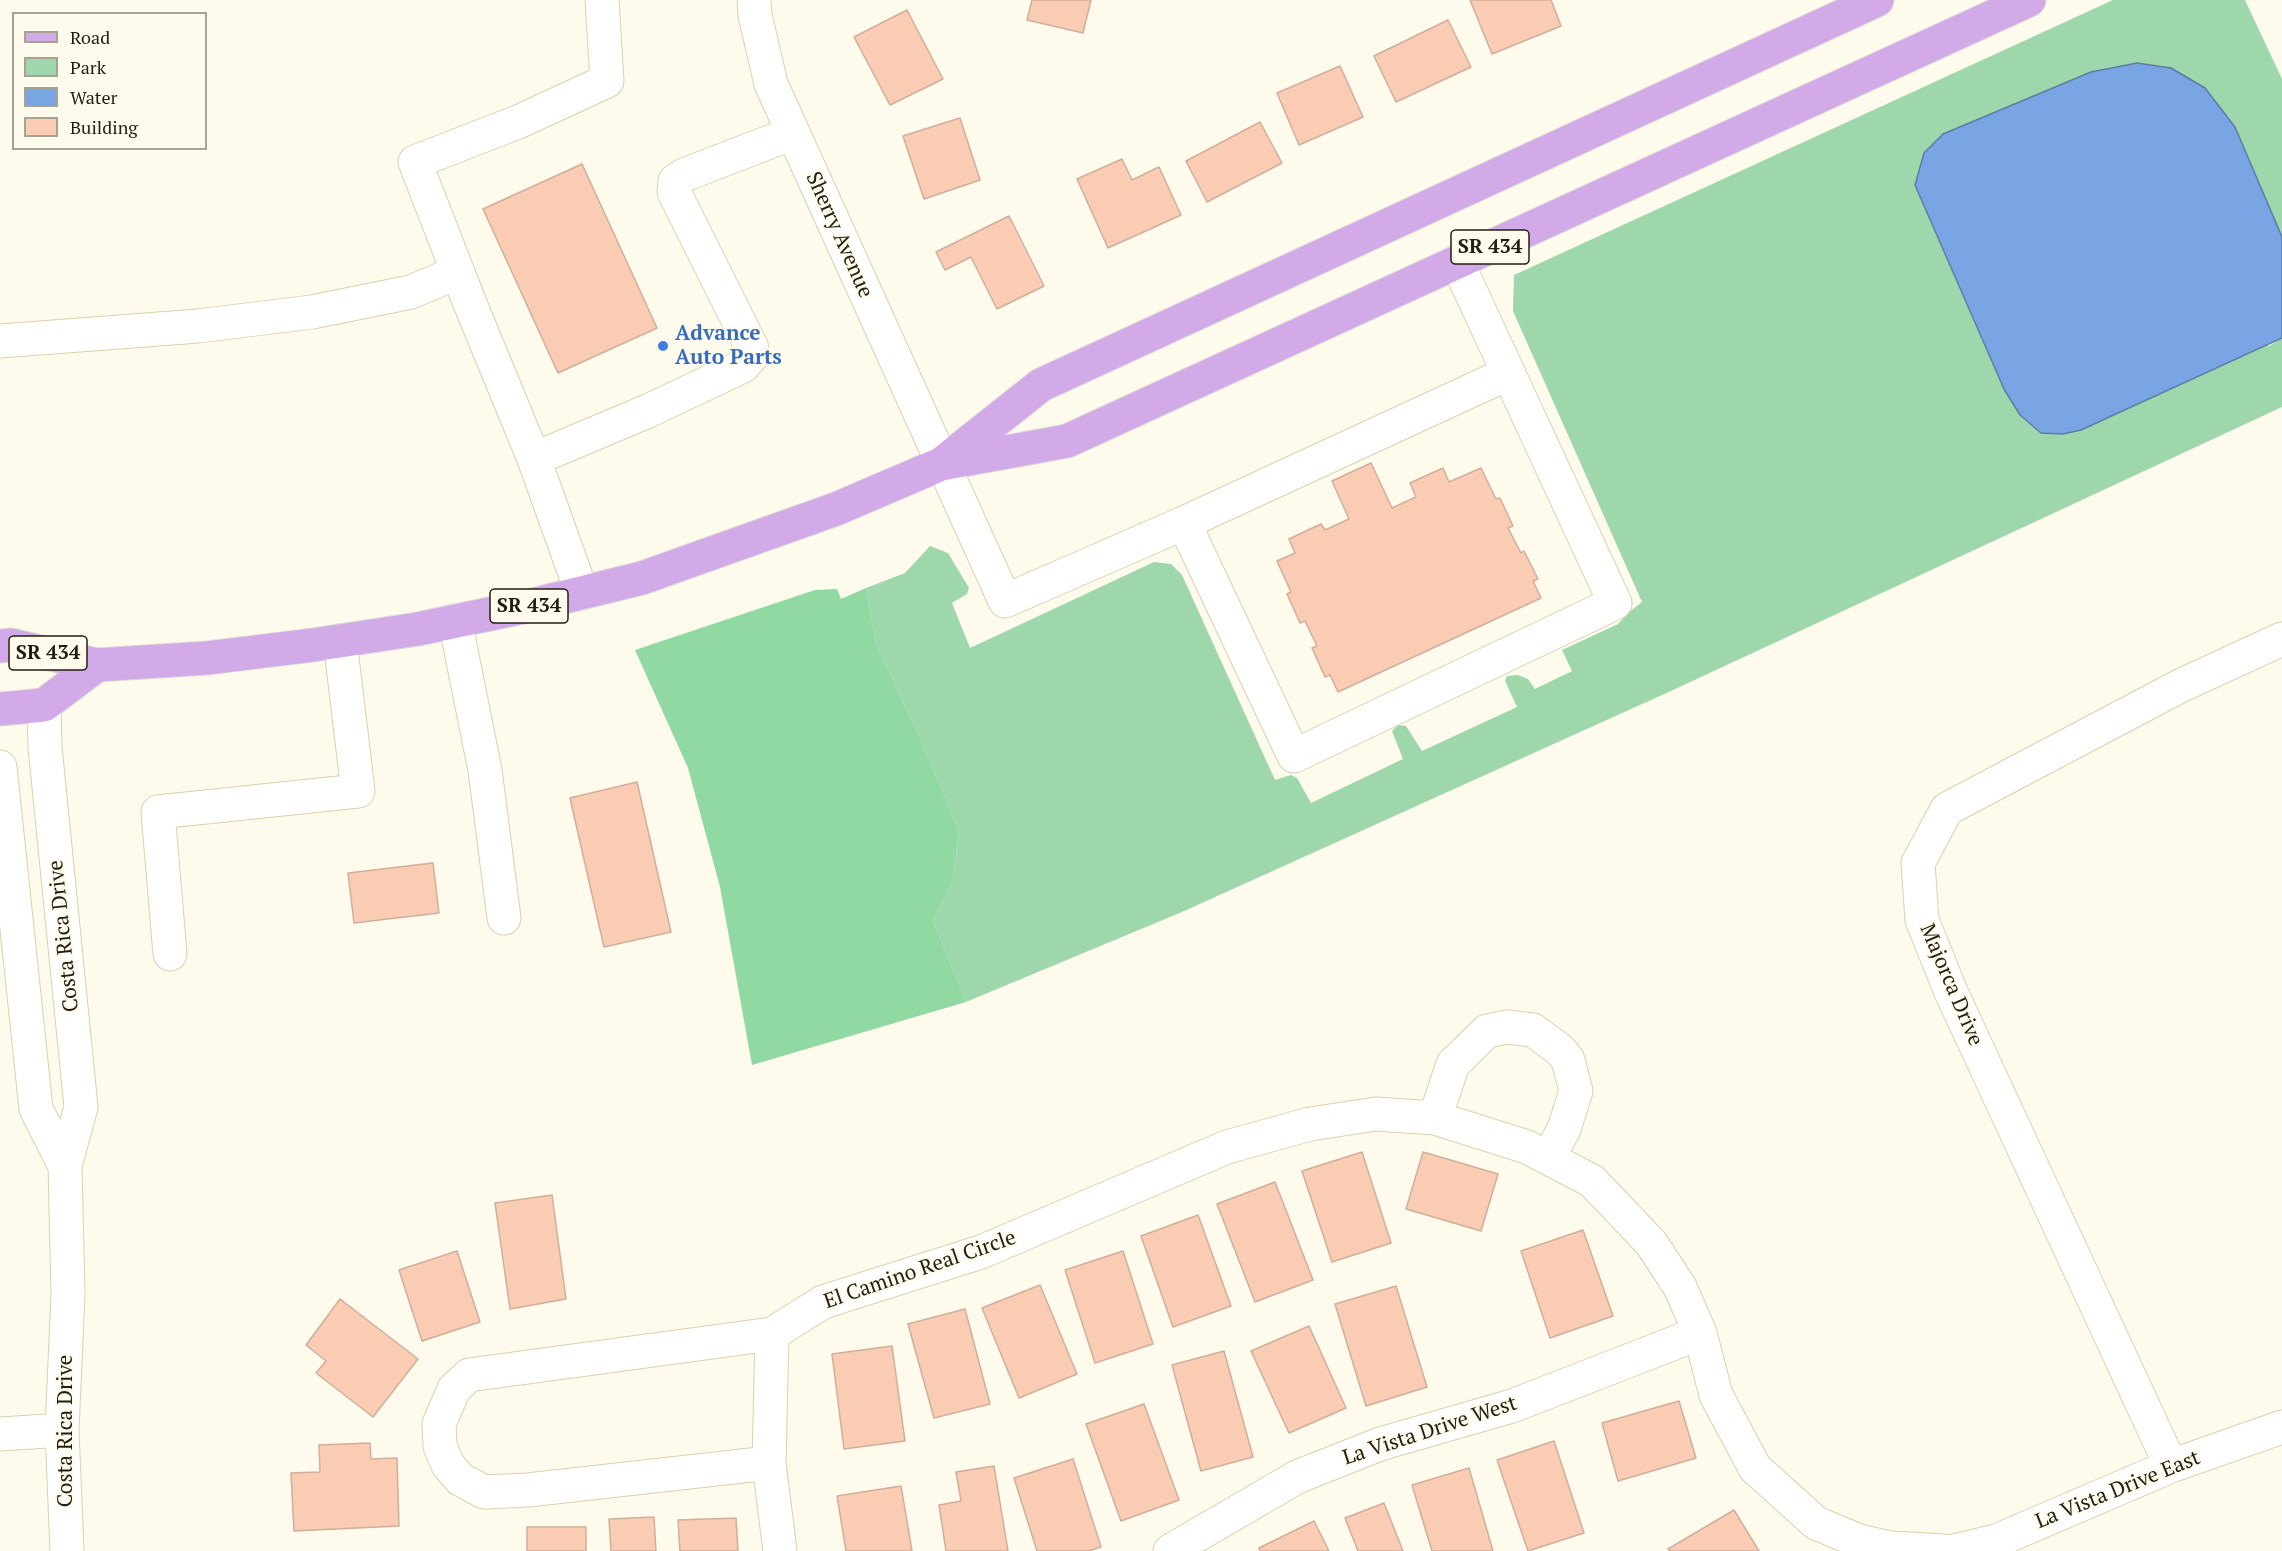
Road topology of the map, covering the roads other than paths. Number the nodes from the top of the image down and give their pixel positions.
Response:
1 (602, 0) edge
2 (754, 0) edge
3 (1877, 0) edge
4 (2029, 0) edge
5 (793, 133) junction
6 (1457, 262) junction
7 (458, 272) junction
8 (0, 341) edge
9 (1509, 373) junction
10 (534, 459) junction
11 (942, 464) junction
12 (1184, 523) junction
13 (582, 593) junction
14 (454, 621) junction
15 (2282, 639) edge
16 (340, 641) junction
17 (0, 646) edge
18 (97, 664) junction
19 (44, 705) junction
20 (0, 710) edge
21 (0, 767) edge
22 (504, 918) dead end
23 (170, 954) dead end
24 (1435, 1118) junction
25 (1548, 1158) junction
26 (65, 1166) junction
27 (1700, 1333) junction
28 (772, 1334) junction
29 (2282, 1427) edge
30 (62, 1430) junction
31 (0, 1434) edge
32 (769, 1463) junction
33 (2171, 1466) junction
34 (67, 1551) edge
35 (780, 1551) edge
36 (1170, 1551) edge
37 (1944, 1551) edge
38 (1954, 1551) edge

1 - 7 street
2 - 5 street, Sherry Avenue
3 - 11 main road, SR 434
4 - 6 main road, SR 434
5 - 10 street
5 - 11 street, Sherry Avenue
6 - 9 street
6 - 11 main road, SR 434
7 - 8 street
7 - 10 street
9 - 12 street
9 - 12 street
10 - 13 street
11 - 12 street, Sherry Avenue
11 - 13 main road, SR 434
13 - 14 main road, SR 434
14 - 16 main road, SR 434
14 - 22 street
15 - 33 street, Majorca Drive
16 - 18 main road, SR 434
16 - 23 street
17 - 18 main road, SR 434
18 - 19 main road, SR 434
19 - 20 main road
19 - 26 street, Costa Rica Drive
21 - 26 street, Costa Rica Drive
24 - 25 street, El Camino Real Circle
24 - 25 street
24 - 28 street, El Camino Real Circle
25 - 27 street, El Camino Real Circle
26 - 30 street, Costa Rica Drive
27 - 36 street, La Vista Drive West
27 - 37 street
28 - 32 street
28 - 32 street, El Camino Real Circle
29 - 33 street, La Vista Drive East
30 - 31 street
30 - 34 street, Costa Rica Drive
32 - 35 street
33 - 38 street, La Vista Drive East

